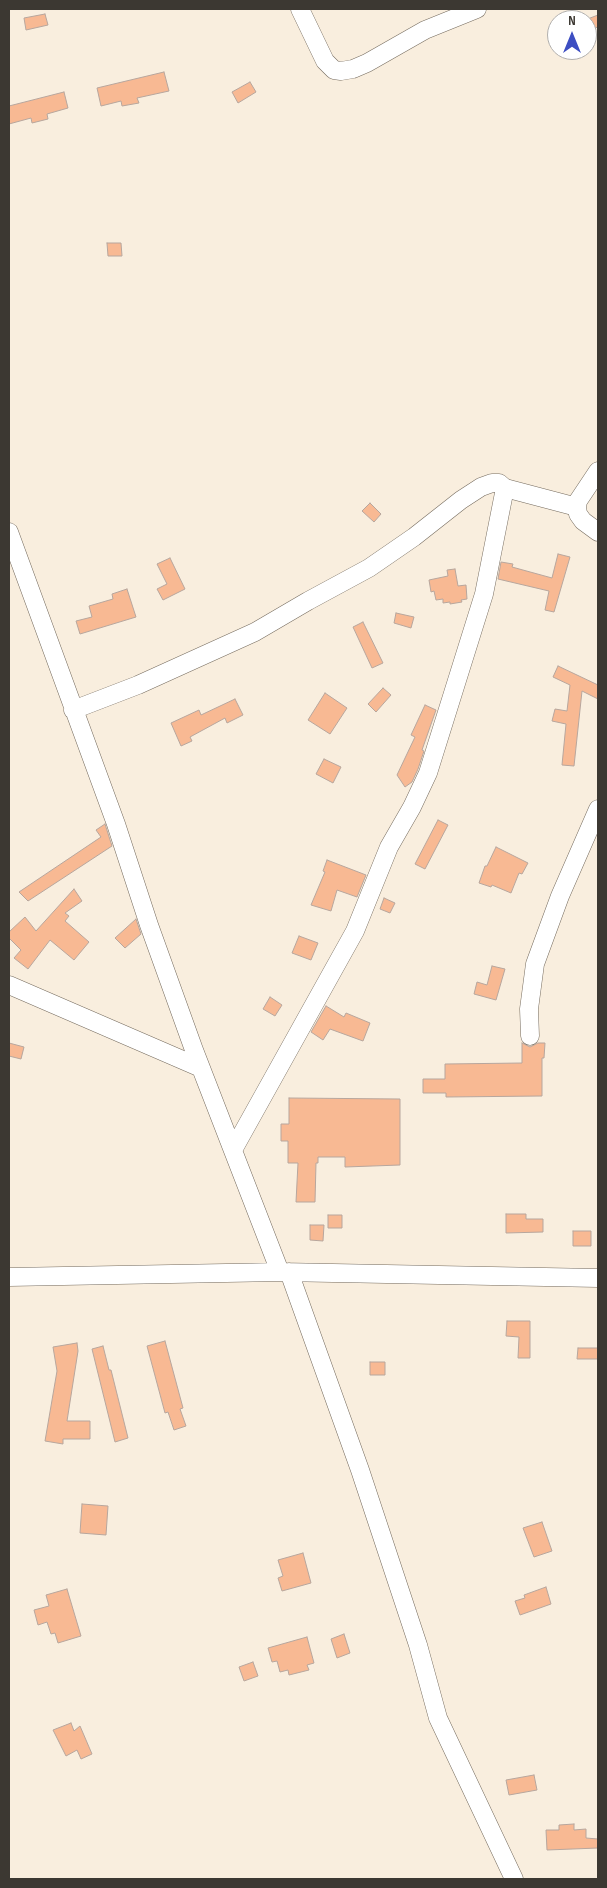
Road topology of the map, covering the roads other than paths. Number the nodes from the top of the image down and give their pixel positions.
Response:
1 (300, 9) edge
2 (477, 9) edge
3 (598, 471) edge
4 (505, 488) junction
5 (577, 507) junction
6 (9, 532) edge
7 (598, 532) edge
8 (73, 710) junction
9 (598, 809) edge
10 (9, 985) edge
11 (530, 1036) dead end
12 (201, 1068) junction
13 (233, 1150) junction
14 (284, 1272) junction
15 (9, 1276) edge
16 (598, 1278) edge
17 (514, 1879) edge

1 - 2 street
3 - 5 street
4 - 5 street
4 - 8 street
4 - 13 street
5 - 7 street
6 - 8 street
8 - 12 street
9 - 11 street
10 - 12 street
12 - 13 street
13 - 14 street
14 - 15 street
14 - 16 street
14 - 17 street

